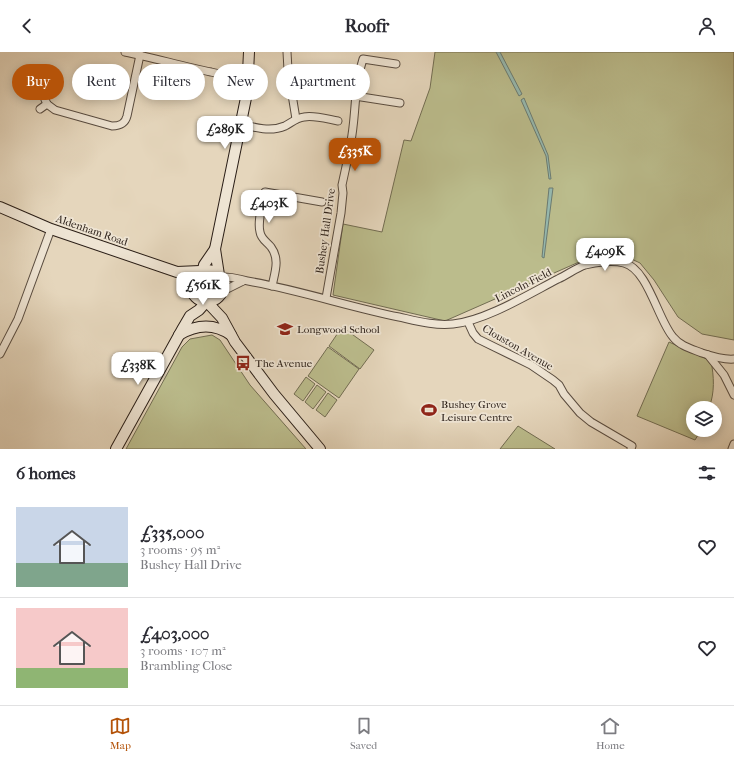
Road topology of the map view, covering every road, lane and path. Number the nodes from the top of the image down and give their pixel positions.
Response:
1 (125, 52) edge
2 (249, 52) edge
3 (287, 52) edge
4 (140, 55) junction
5 (249, 64) edge
6 (362, 64) edge
7 (396, 64) dead end
8 (213, 73) edge
9 (370, 98) edge
10 (45, 100) edge
11 (246, 100) edge
12 (355, 100) edge
13 (400, 103) dead end
14 (47, 104) junction
15 (40, 109) dead end
16 (296, 119) junction
17 (338, 121) dead end
18 (242, 124) junction
19 (322, 202) dead end
20 (0, 207) edge
21 (51, 229) junction
22 (215, 249) junction
23 (202, 271) junction
24 (177, 272) junction
25 (220, 276) junction
26 (242, 281) junction
27 (272, 286) junction
28 (193, 293) junction
29 (222, 293) junction
30 (326, 298) junction
31 (207, 302) junction
32 (190, 316) junction
33 (222, 318) junction
34 (468, 322) junction
35 (179, 335) junction
36 (232, 336) junction
37 (0, 354) edge
38 (708, 355) junction
39 (734, 359) edge
40 (734, 395) edge
41 (734, 444) edge
42 (116, 449) edge
43 (320, 449) edge
44 (631, 449) edge
45 (732, 449) edge

1 - 4 street
2 - 5 main road
3 - 16 street
4 - 8 street
4 - 14 street
6 - 7 street, Bushey Hall Drive
9 - 13 street
10 - 14 street
11 - 18 main road
12 - 30 street, Bushey Hall Drive
14 - 15 street
16 - 17 street
16 - 18 street
18 - 22 main road
19 - 27 street
20 - 21 main road, Aldenham Road
21 - 24 main road, Aldenham Road
21 - 37 street
22 - 23 main road
22 - 25 main road
23 - 24 main road, Aldenham Road
23 - 25 main road
23 - 28 main road
24 - 28 main road
25 - 26 street
25 - 29 main road
26 - 27 street
26 - 29 street
27 - 30 street
28 - 31 main road
28 - 32 main road
29 - 31 main road
29 - 33 main road
30 - 34 street
31 - 32 main road
31 - 33 main road
32 - 35 main road
33 - 36 main road
34 - 38 street, Lincoln Field
34 - 44 street, Clouston Avenue
35 - 36 main road
35 - 42 main road
36 - 43 main road
38 - 39 street, Lincoln Field
38 - 40 street, Lincoln Field
41 - 45 street

